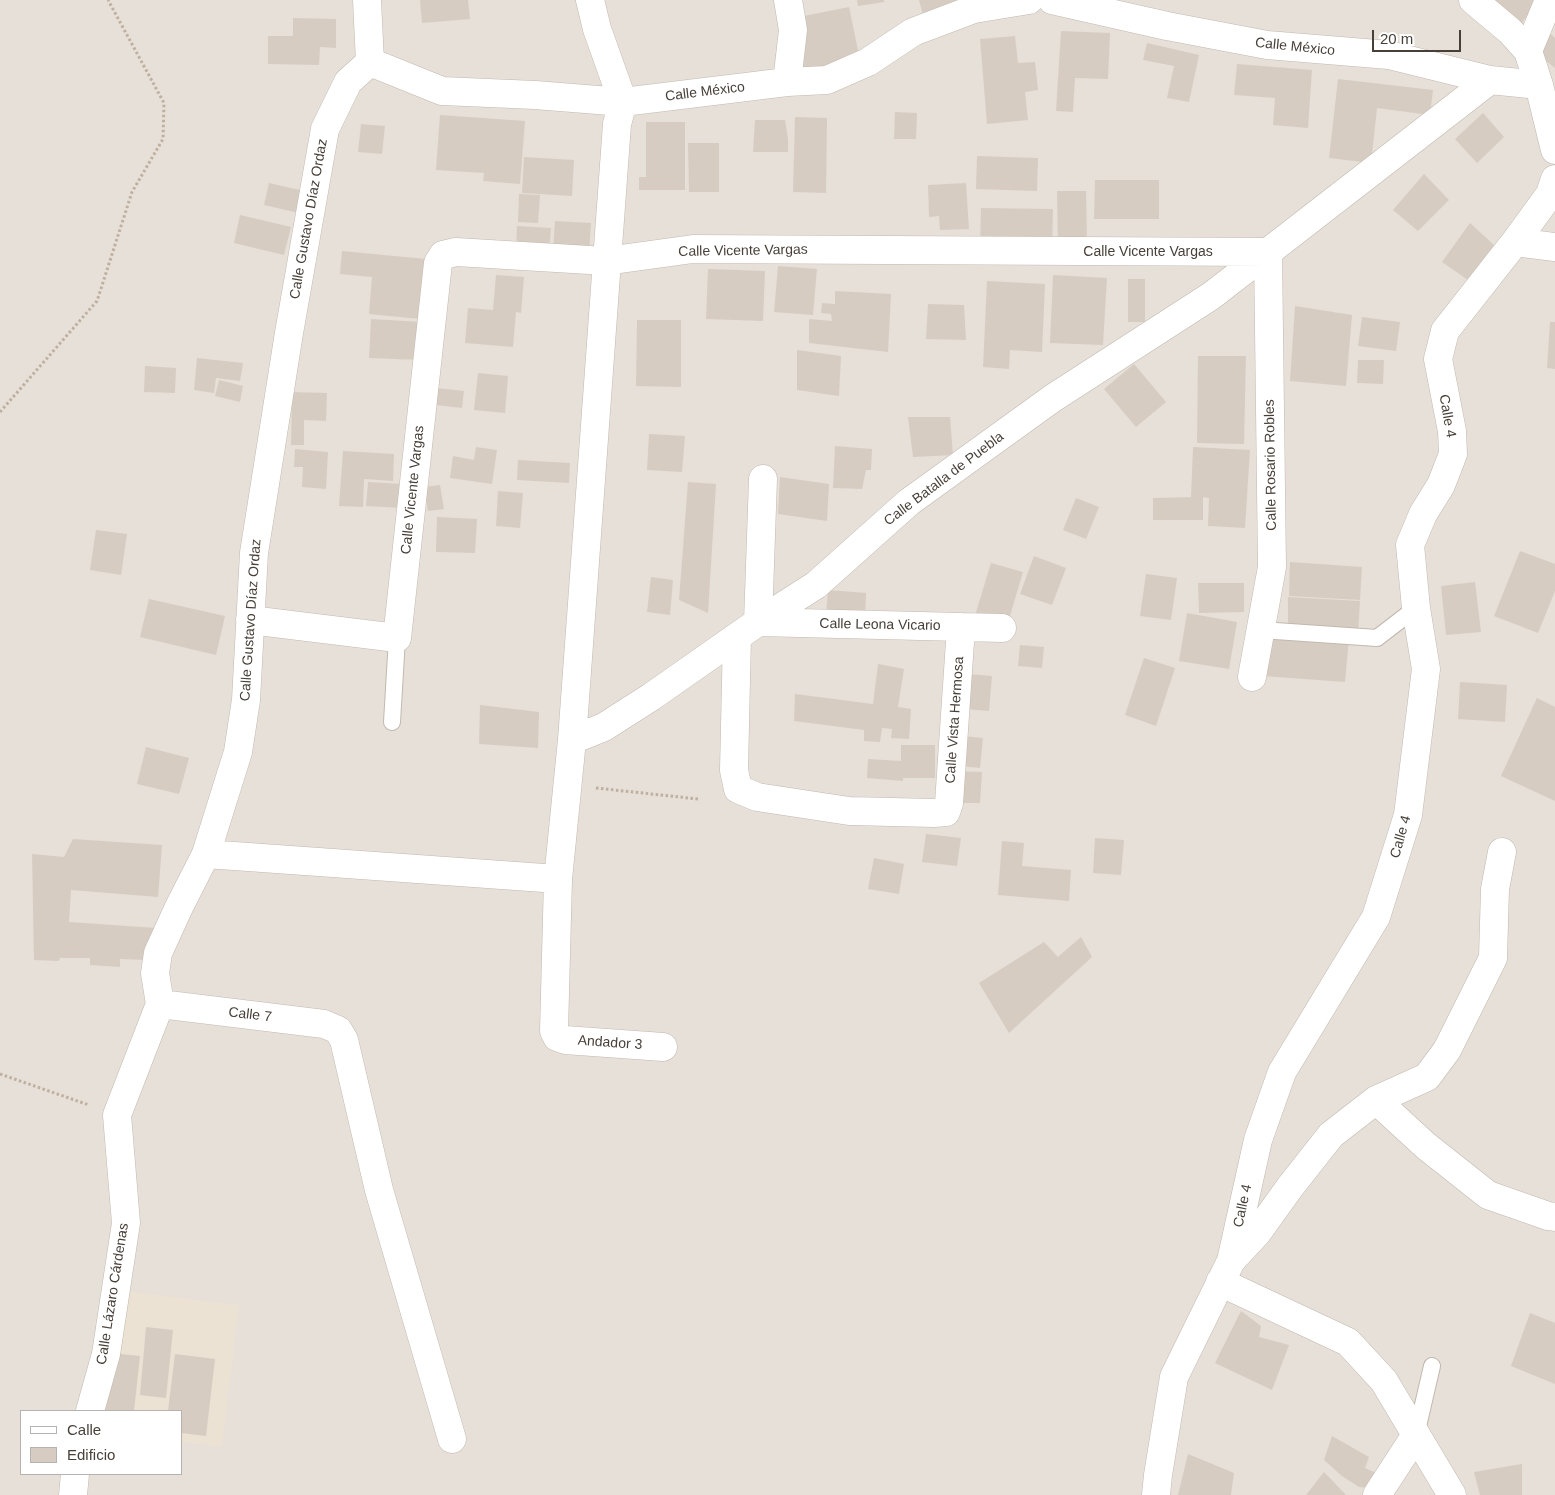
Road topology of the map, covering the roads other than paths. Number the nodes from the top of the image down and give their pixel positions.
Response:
1 (367, 0) edge
2 (590, 0) edge
3 (788, 0) edge
4 (1028, 0) edge
5 (1052, 0) edge
6 (1473, 0) edge
7 (1548, 0) edge
8 (1086, 4) edge
9 (1528, 51) junction
10 (370, 62) junction
11 (1490, 80) junction
12 (787, 82) junction
13 (1539, 85) junction
14 (623, 102) junction
15 (1555, 150) edge
16 (1555, 179) edge
17 (1516, 242) junction
18 (1555, 247) edge
19 (1268, 252) junction
20 (606, 261) junction
21 (762, 478) dead end
22 (1416, 608) junction
23 (250, 620) junction
24 (961, 627) junction
25 (1002, 628) dead end
26 (748, 630) junction
27 (1261, 630) junction
28 (397, 638) junction
29 (1252, 677) dead end
30 (392, 722) dead end
31 (572, 740) junction
32 (1502, 852) dead end
33 (206, 854) junction
34 (558, 879) junction
35 (160, 1004) junction
36 (663, 1047) dead end
37 (1376, 1100) junction
38 (1555, 1217) edge
39 (1226, 1272) junction
40 (1432, 1366) dead end
41 (90, 1410) edge
42 (1416, 1435) junction
43 (452, 1439) dead end
44 (75, 1475) edge
45 (73, 1495) edge
46 (1156, 1495) edge
47 (1377, 1495) edge
48 (1452, 1495) edge

1 - 10 street
2 - 14 street
3 - 12 street
4 - 12 street, Calle México
5 - 8 street, Calle México
6 - 9 street
7 - 9 street
8 - 11 street, Calle México
9 - 13 street
10 - 14 street, Calle México
10 - 23 street, Calle Gustavo Díaz Ordaz
11 - 13 street, Calle México
11 - 19 street
12 - 14 street, Calle México
13 - 15 street
14 - 20 street
16 - 17 street, Calle 4
17 - 18 street
17 - 22 street, Calle 4
19 - 20 street, Calle Vicente Vargas
19 - 26 street, Calle Batalla de Puebla
19 - 27 street, Calle Rosario Robles
20 - 28 street, Calle Vicente Vargas
20 - 31 street
21 - 26 street
22 - 27 lane
22 - 39 street, Calle 4
23 - 28 street
23 - 33 street, Calle Gustavo Díaz Ordaz
24 - 25 street, Calle Leona Vicario
24 - 26 street, Calle Leona Vicario
24 - 26 street, Calle Vista Hermosa
26 - 31 street, Calle Batalla de Puebla
27 - 29 street, Calle Rosario Robles
28 - 30 lane
31 - 34 street
32 - 37 street
33 - 34 street
33 - 35 street, Calle Gustavo Díaz Ordaz
34 - 36 street, Andador 3
35 - 41 street, Calle Lázaro Cárdenas
35 - 43 street, Calle 7
37 - 38 street
37 - 39 street
39 - 42 street
39 - 46 street, Calle 4
40 - 42 lane
42 - 47 street
42 - 48 street
44 - 45 street

